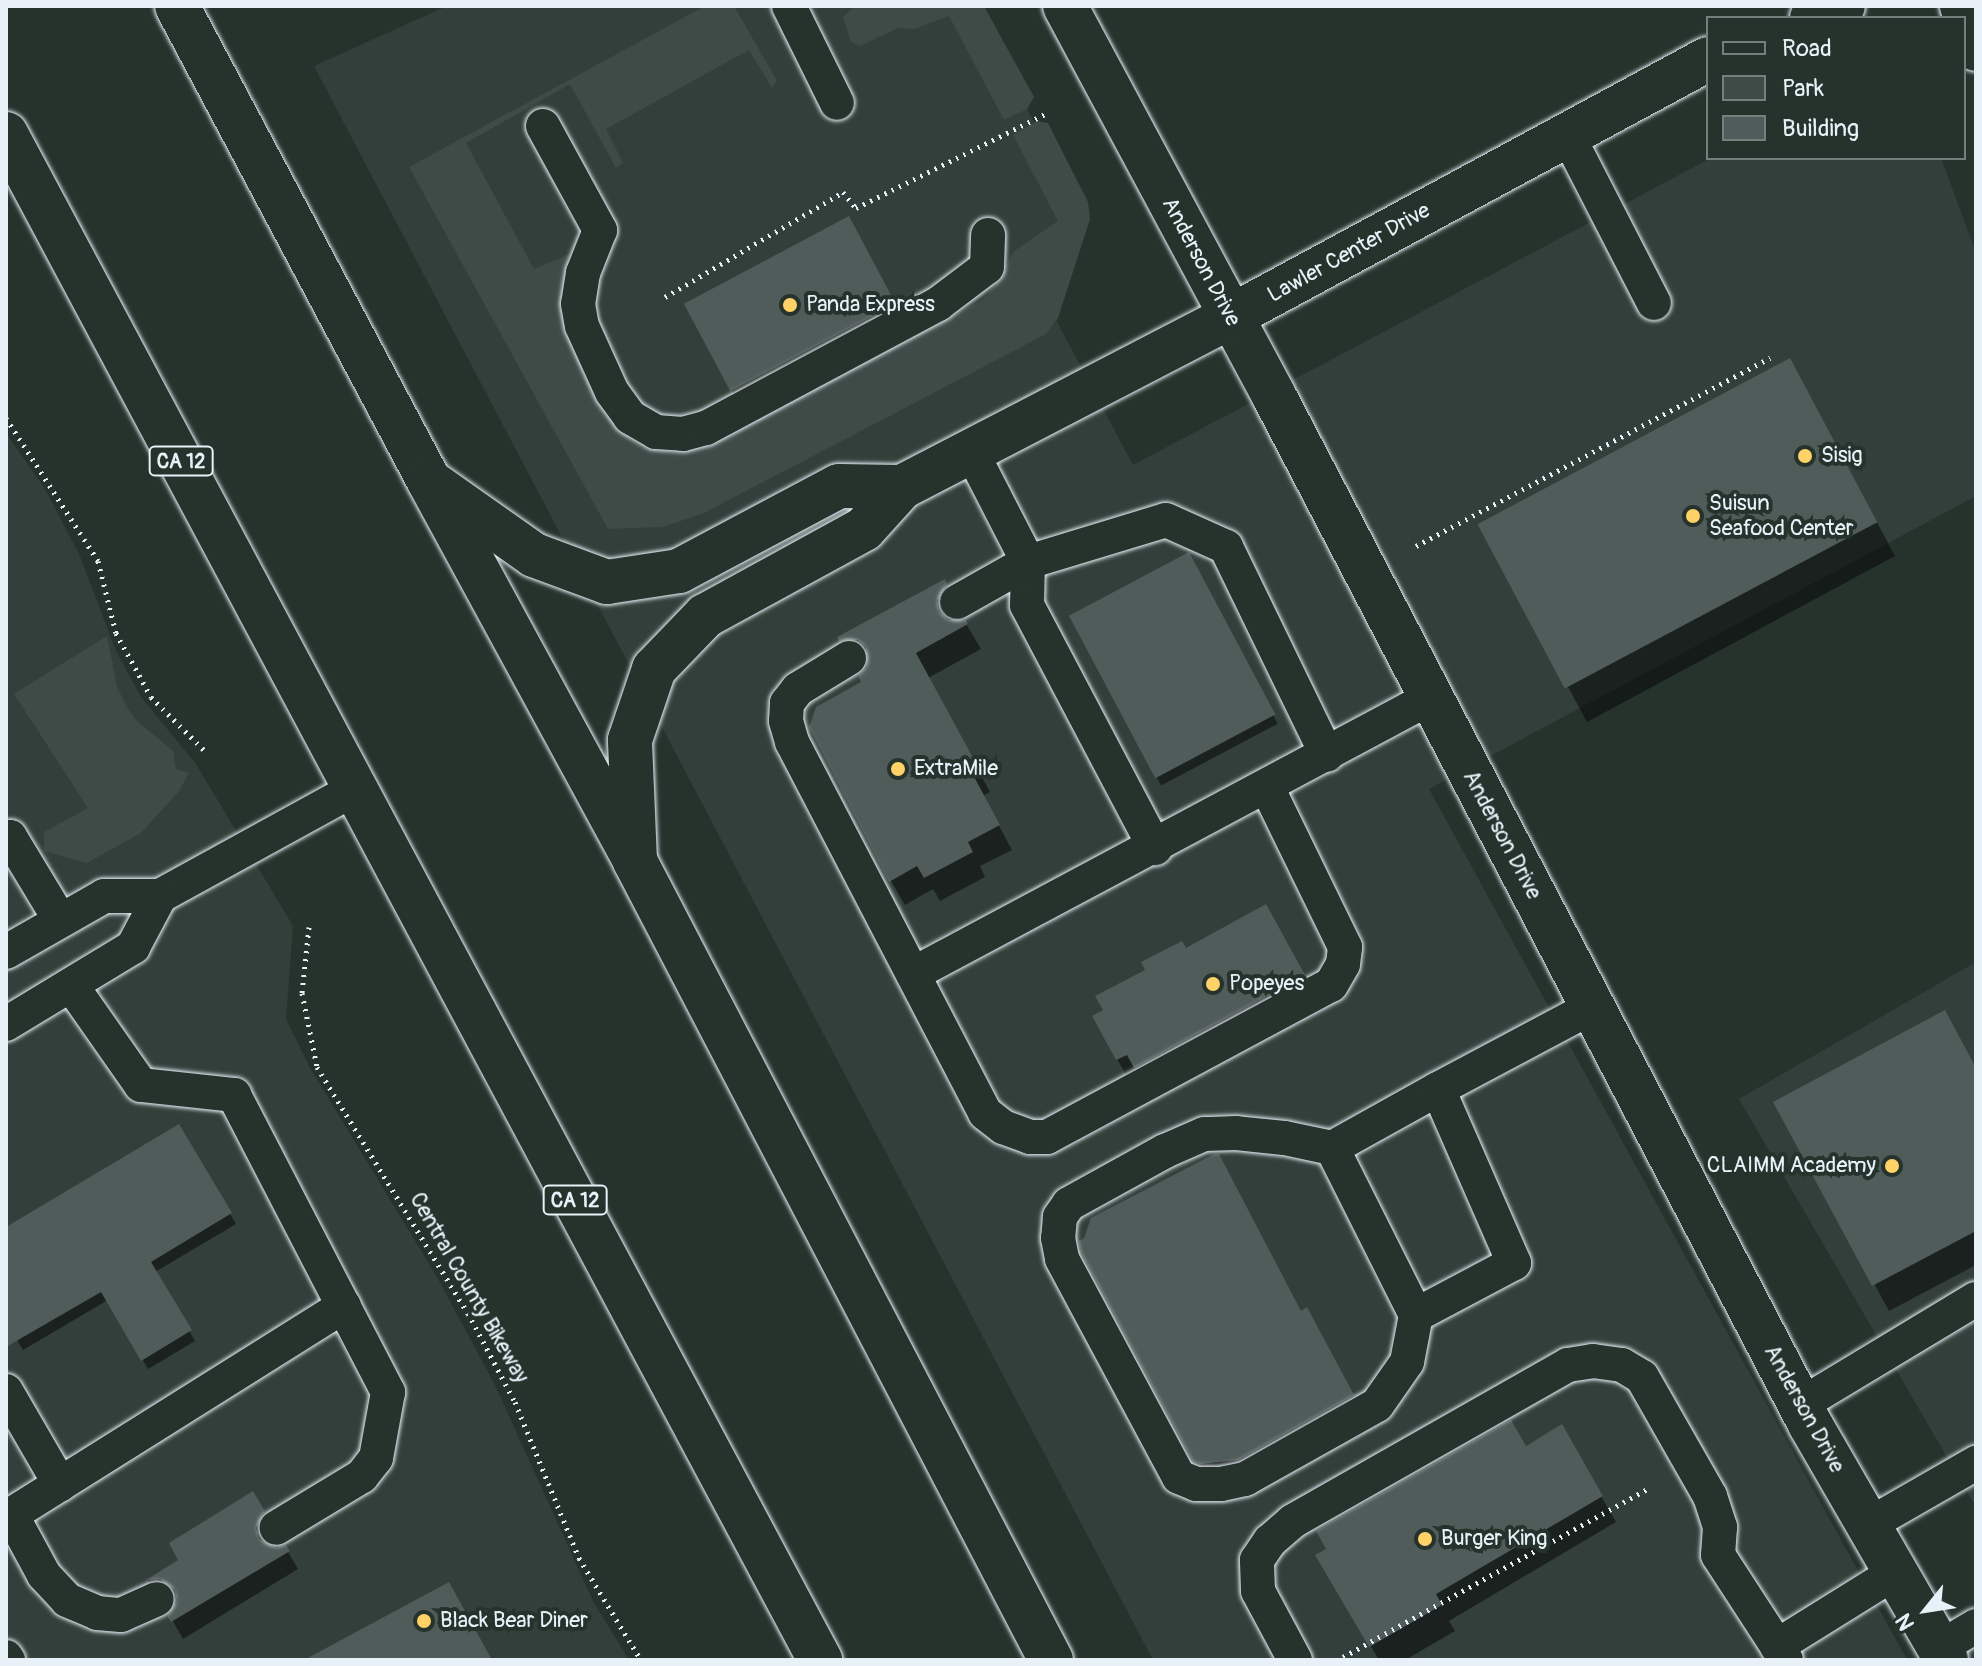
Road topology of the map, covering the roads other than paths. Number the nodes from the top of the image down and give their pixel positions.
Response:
1 (177, 6) edge
2 (789, 6) edge
3 (1065, 6) edge
4 (1843, 6) edge
5 (1817, 16) edge
6 (1966, 18) edge
7 (1976, 49) edge
8 (1706, 60) edge
9 (837, 103) dead end
10 (543, 126) dead end
11 (6, 134) edge
12 (1567, 134) junction
13 (988, 235) dead end
14 (1654, 303) dead end
15 (1230, 317) junction
16 (971, 451) junction
17 (429, 481) junction
18 (902, 487) junction
19 (1028, 562) junction
20 (957, 602) dead end
21 (849, 658) dead end
22 (1430, 698) junction
23 (1327, 755) junction
24 (1267, 787) junction
25 (355, 789) junction
26 (6, 840) edge
27 (1155, 848) junction
28 (635, 861) junction
29 (160, 896) junction
30 (60, 920) junction
31 (6, 952) edge
32 (913, 974) junction
33 (71, 985) junction
34 (1592, 1007) junction
35 (6, 1024) edge
36 (1438, 1089) junction
37 (1332, 1148) junction
38 (1976, 1299) edge
39 (344, 1306) junction
40 (1416, 1315) junction
41 (6, 1391) edge
42 (1800, 1405) junction
43 (1976, 1463) edge
44 (60, 1484) junction
45 (9, 1516) edge
46 (1868, 1525) junction
47 (276, 1528) dead end
48 (1896, 1572) junction
49 (157, 1599) dead end
50 (1976, 1626) edge
51 (1782, 1653) edge
52 (1943, 1654) edge
53 (820, 1660) edge
54 (1051, 1660) edge
55 (1295, 1660) edge

1 - 17 main road
2 - 9 lane
3 - 15 main road, Anderson Drive
4 - 5 main road
6 - 7 main road
8 - 12 main road, Lawler Center Drive
10 - 13 lane
11 - 25 main road, CA 12
12 - 14 lane
12 - 15 main road, Lawler Center Drive
15 - 16 main road, Lawler Center Drive
15 - 22 main road, Anderson Drive
16 - 18 main road, Lawler Center Drive
16 - 19 lane
17 - 18 main road, Lawler Center Drive
17 - 28 main road
18 - 28 main road, Lawler Center Drive
19 - 20 lane
19 - 23 lane
19 - 27 lane
21 - 32 lane
22 - 23 lane
22 - 34 main road, Anderson Drive
23 - 24 lane
24 - 27 lane
24 - 32 lane
25 - 29 lane
25 - 53 main road, CA 12
26 - 30 lane
27 - 32 lane
28 - 54 main road
29 - 30 lane
29 - 33 lane
30 - 31 lane
33 - 35 lane
33 - 39 lane
34 - 36 lane
34 - 42 main road, Anderson Drive
36 - 37 lane
36 - 40 lane
37 - 40 lane
37 - 40 lane
38 - 42 lane
39 - 44 lane
39 - 47 lane
41 - 44 lane
42 - 46 main road, Anderson Drive
43 - 46 lane
44 - 45 lane
45 - 49 lane
46 - 48 main road, Anderson Drive
48 - 51 lane
48 - 52 main road, Anderson Drive
50 - 52 lane
51 - 55 lane

